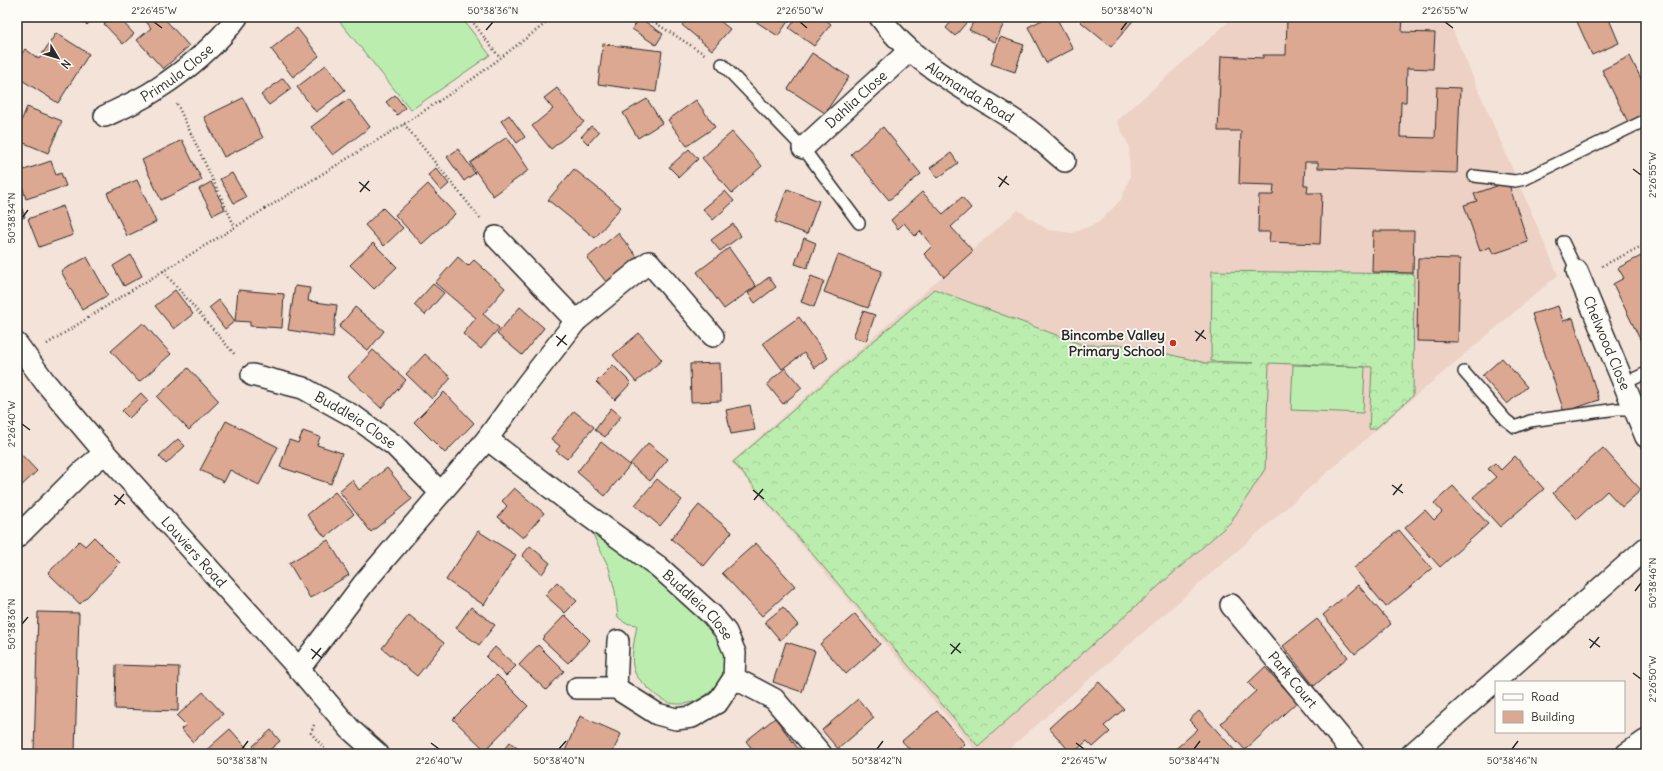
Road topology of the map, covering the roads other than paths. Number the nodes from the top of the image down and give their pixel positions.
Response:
1 (237, 17) edge
2 (880, 17) edge
3 (909, 50) junction
4 (722, 64) road end
5 (105, 116) dead end
6 (1646, 120) edge
7 (803, 148) junction
8 (1065, 161) dead end
9 (1474, 176) dead end
10 (859, 223) dead end
11 (496, 237) road end
12 (1563, 242) dead end
13 (1578, 274) joint
14 (576, 321) junction
15 (712, 336) dead end
16 (22, 351) edge
17 (1464, 372) dead end
18 (1646, 374) edge
19 (252, 375) road end
20 (1623, 384) junction
21 (1634, 409) junction
22 (1646, 437) edge
23 (487, 439) junction
24 (105, 453) junction
25 (441, 493) junction
26 (17, 536) edge
27 (1646, 548) edge
28 (1231, 605) dead end
29 (618, 641) dead end
30 (299, 669) junction
31 (734, 678) junction
32 (577, 688) dead end
33 (616, 688) junction
34 (1646, 740) edge
35 (378, 754) edge
36 (821, 754) edge
37 (1354, 754) edge
38 (1412, 754) edge
39 (1627, 754) edge

1 - 5 street, Primula Close
2 - 3 street, Alamanda Road
3 - 7 street, Dahlia Close
3 - 8 street, Alamanda Road
4 - 7 lane
6 - 9 lane
7 - 10 lane
11 - 14 street
12 - 13 lane
13 - 20 street, Chelwood Close
14 - 15 street
14 - 23 street
16 - 24 street, Louviers Road
17 - 21 lane
18 - 20 lane
19 - 25 street, Buddleia Close
20 - 21 street, Chelwood Close
21 - 22 street, Chelwood Close
23 - 25 street
23 - 31 street, Buddleia Close
24 - 26 street
24 - 30 street, Louviers Road
25 - 30 street
27 - 38 street
28 - 37 street, Park Court
29 - 33 street
30 - 35 street, Louviers Road
31 - 33 street
31 - 36 street
32 - 33 street
34 - 39 main road

